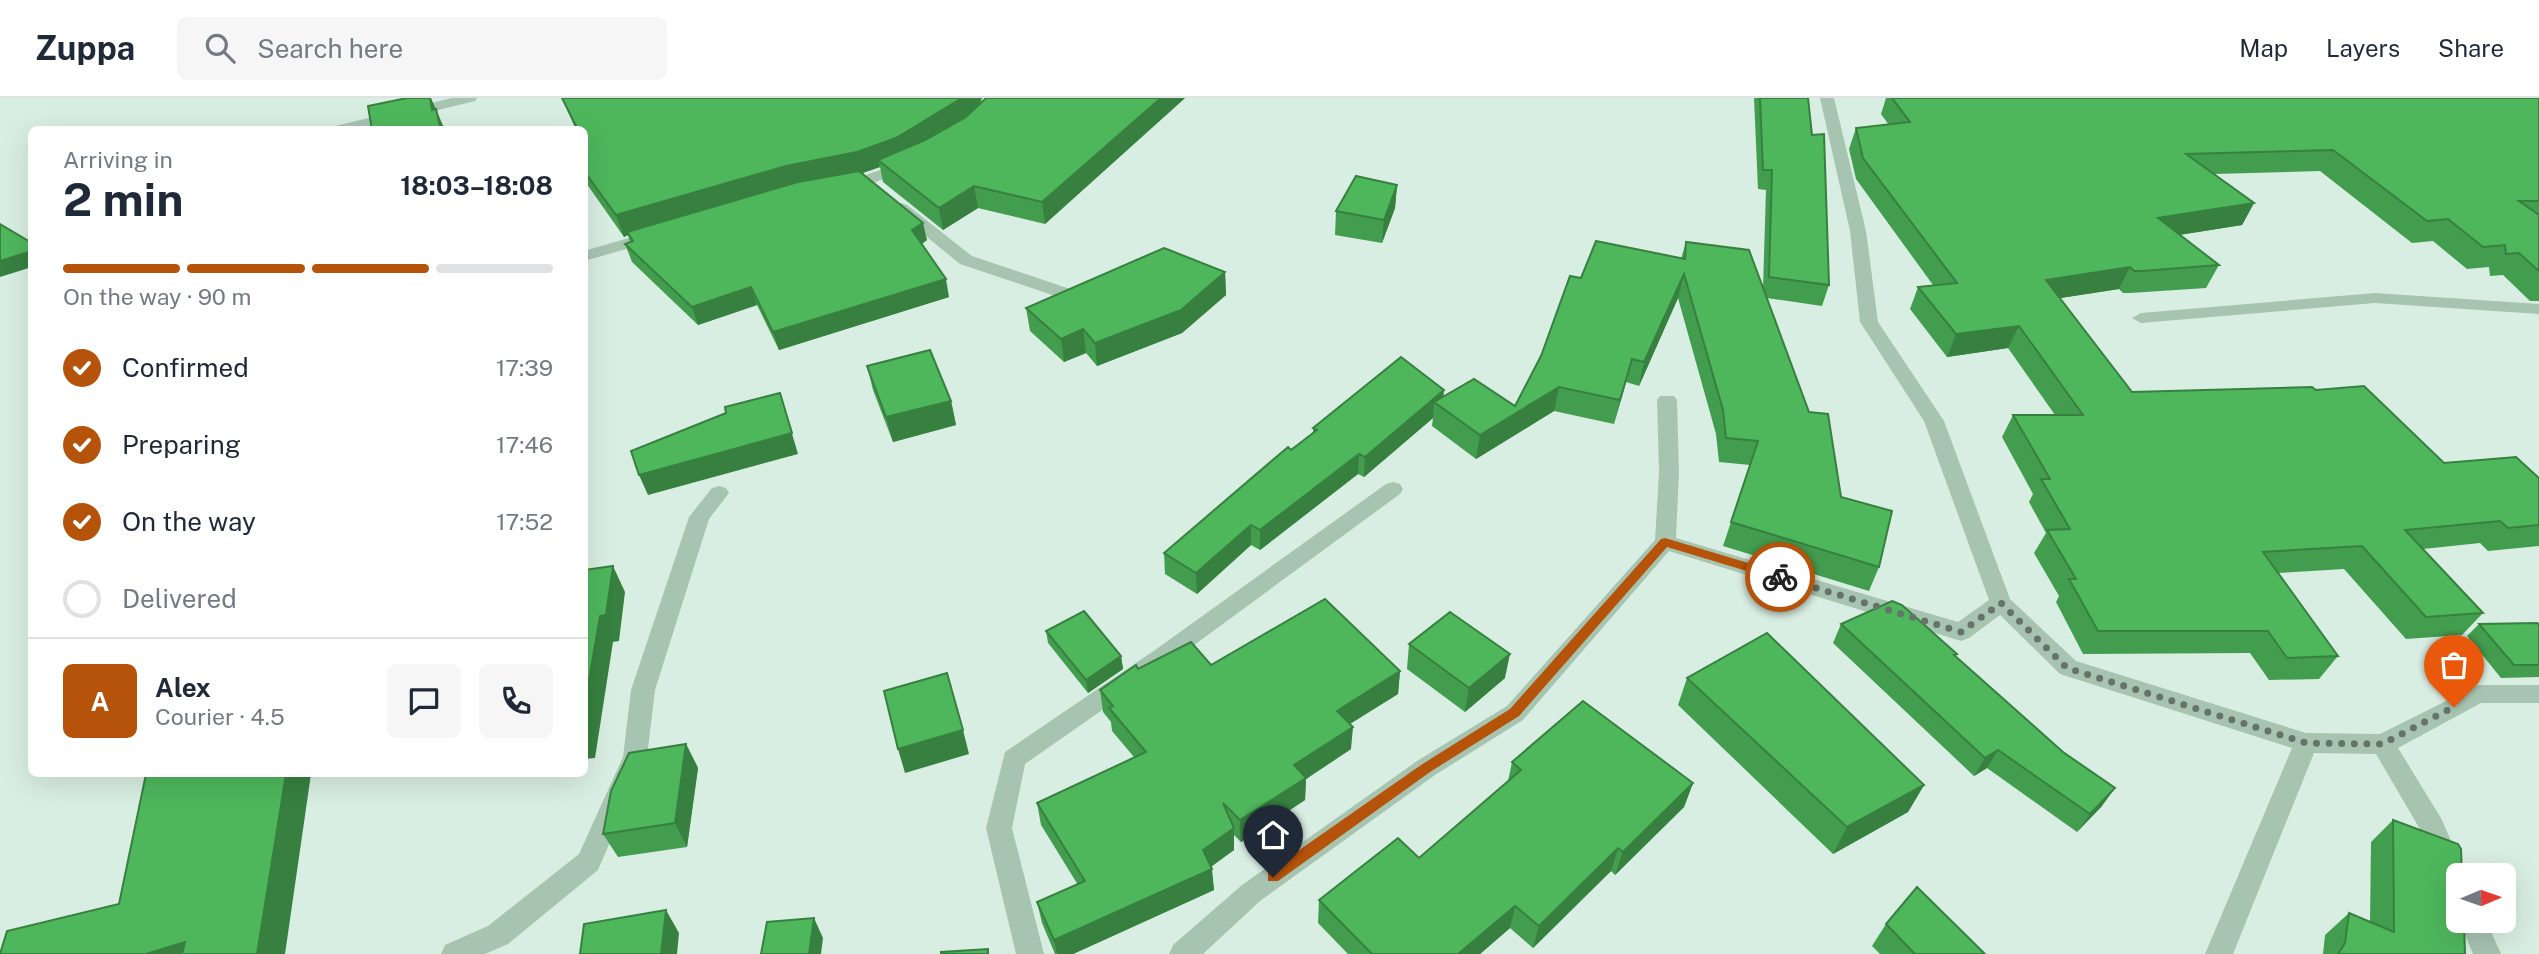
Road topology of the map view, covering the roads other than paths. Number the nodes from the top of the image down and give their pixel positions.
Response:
1 (470, 98) edge
2 (1827, 98) edge
3 (353, 126) edge
4 (919, 158) edge
5 (867, 180) junction
6 (826, 188) edge
7 (676, 228) edge
8 (588, 255) edge
9 (1067, 294) edge
10 (2539, 309) edge
11 (2141, 318) dead end
12 (1667, 400) dead end
13 (1393, 489) dead end
14 (719, 493) dead end
15 (1665, 542) junction
16 (2001, 603) junction
17 (2539, 694) edge
18 (2306, 743) junction
19 (2382, 744) junction
20 (2448, 863) edge
21 (2478, 933) edge
22 (455, 954) edge
23 (1030, 954) edge
24 (1183, 954) edge
25 (2218, 954) edge
26 (2487, 954) edge

1 - 3 street
2 - 16 street
4 - 5 street
5 - 6 street
5 - 9 street
7 - 8 street
10 - 11 street
12 - 15 street
13 - 23 street
14 - 22 street
15 - 16 street
15 - 24 street
16 - 18 street
17 - 19 street
18 - 19 street
18 - 25 street
19 - 20 street
21 - 26 street

